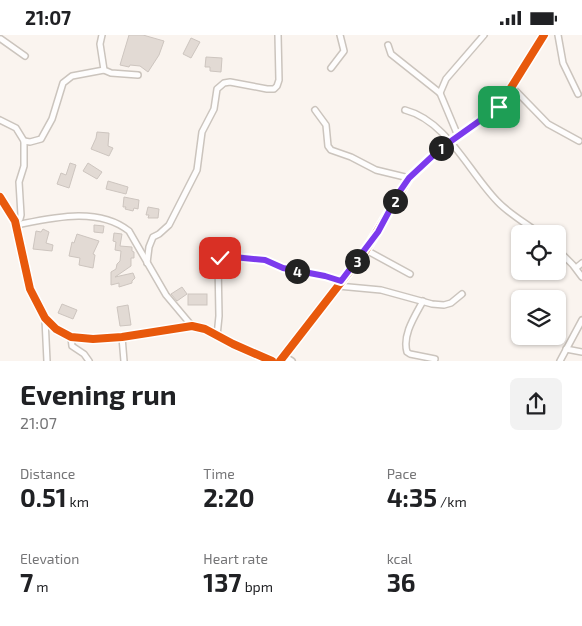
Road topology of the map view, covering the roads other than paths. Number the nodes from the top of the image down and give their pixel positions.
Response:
1 (102, 35) edge
2 (278, 35) edge
3 (340, 35) edge
4 (484, 35) edge
5 (544, 35) edge
6 (558, 35) edge
7 (1, 39) edge
8 (388, 45) dead end
9 (25, 56) dead end
10 (331, 68) dead end
11 (104, 70) junction
12 (138, 75) dead end
13 (512, 87) junction
14 (440, 93) junction
15 (578, 93) dead end
16 (315, 110) dead end
17 (405, 110) dead end
18 (0, 119) edge
19 (458, 136) junction
20 (24, 141) junction
21 (579, 141) dead end
22 (450, 142) junction
23 (409, 178) junction
24 (0, 197) edge
25 (16, 223) junction
26 (528, 225) edge
27 (366, 250) junction
28 (566, 258) edge
29 (147, 263) junction
30 (582, 263) edge
31 (576, 268) junction
32 (410, 274) dead end
33 (582, 277) edge
34 (340, 284) junction
35 (462, 294) dead end
36 (423, 301) junction
37 (45, 318) junction
38 (582, 321) edge
39 (192, 326) junction
40 (217, 336) junction
41 (70, 337) junction
42 (122, 337) junction
43 (566, 349) junction
44 (582, 352) edge
45 (284, 356) junction
46 (435, 359) dead end
47 (47, 361) edge
48 (89, 361) edge
49 (124, 361) edge
50 (272, 361) edge
51 (280, 361) edge
52 (292, 361) edge
53 (560, 361) edge

1 - 11 street
2 - 29 street
3 - 10 street
4 - 14 street
5 - 13 street
6 - 15 street
7 - 9 street
8 - 14 street
11 - 12 street
11 - 20 street
13 - 19 street
13 - 21 street
14 - 19 street
16 - 23 street
17 - 22 street
18 - 20 street
19 - 22 street
20 - 25 street
22 - 23 street
22 - 26 street
23 - 27 street
24 - 25 street
25 - 29 street
25 - 37 street
27 - 32 street
27 - 34 street
28 - 31 street
29 - 39 street
30 - 31 street
31 - 33 street
34 - 36 street
34 - 40 street
34 - 45 street
35 - 36 street
36 - 46 street
37 - 41 street
37 - 47 street
38 - 43 street
39 - 40 street
39 - 42 street
40 - 50 street
41 - 42 street
41 - 48 street
42 - 49 street
43 - 44 street
43 - 53 street
45 - 51 street
45 - 52 street

